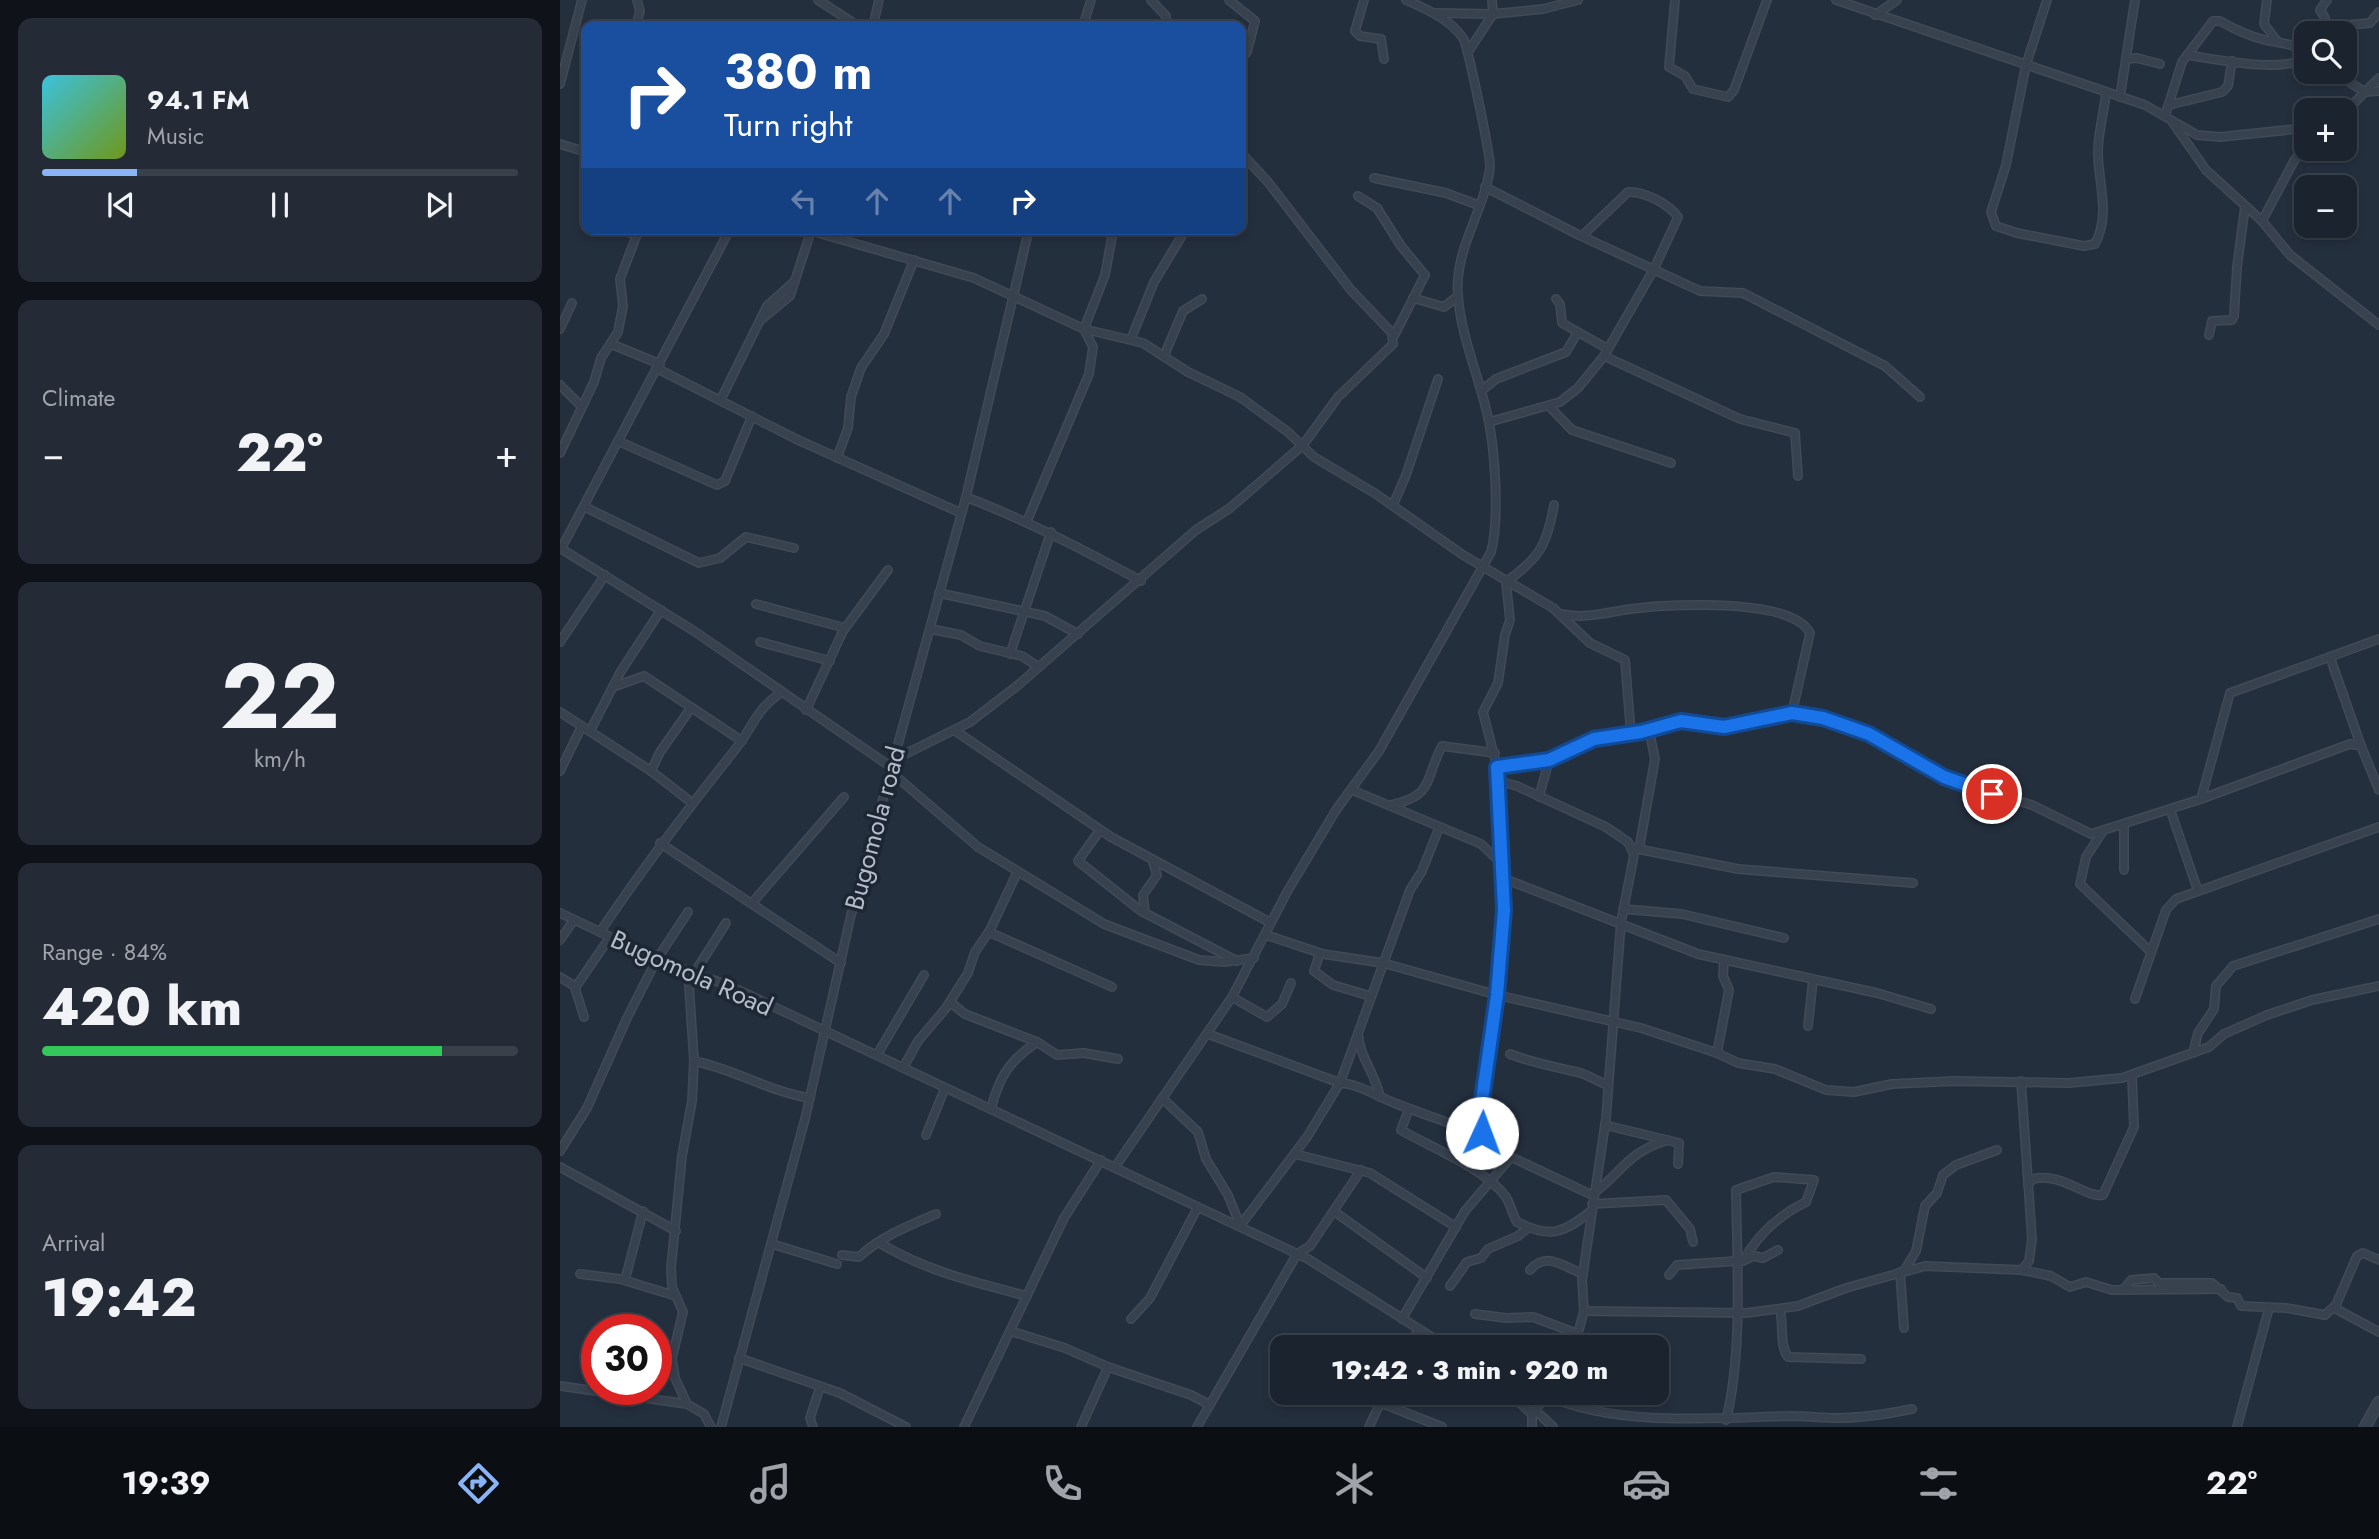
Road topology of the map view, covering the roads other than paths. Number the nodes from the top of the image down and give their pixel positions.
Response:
1 (582, 0) edge
2 (637, 0) edge
3 (818, 0) edge
4 (879, 0) edge
5 (1091, 0) edge
6 (1152, 0) edge
7 (1229, 0) edge
8 (1364, 0) edge
9 (1406, 0) edge
10 (1501, 0) edge
11 (1578, 0) edge
12 (1675, 0) edge
13 (1767, 0) edge
14 (1836, 0) edge
15 (1897, 0) edge
16 (2047, 0) edge
17 (2136, 0) edge
18 (2267, 0) edge
19 (2327, 0) edge
20 (1492, 2) edge
21 (2379, 12) edge
22 (1435, 13) junction
23 (1493, 14) junction
24 (1875, 15) junction
25 (637, 21) edge
26 (850, 21) edge
27 (874, 21) edge
28 (1085, 21) edge
29 (1166, 21) edge
30 (2325, 21) edge
31 (2357, 24) edge
32 (2277, 41) junction
33 (2294, 45) edge
34 (1468, 52) junction
35 (1246, 53) edge
36 (2187, 55) junction
37 (1384, 59) dead end
38 (2126, 59) junction
39 (2294, 60) edge
40 (2232, 61) junction
41 (2161, 64) dead end
42 (2026, 65) junction
43 (2379, 78) edge
44 (560, 84) edge
45 (2352, 84) edge
46 (2379, 91) edge
47 (2365, 92) junction
48 (2106, 93) junction
49 (2120, 97) junction
50 (2357, 100) edge
51 (2169, 105) junction
52 (2168, 118) junction
53 (2294, 129) edge
54 (560, 144) edge
55 (581, 150) edge
56 (1246, 159) edge
57 (2294, 161) edge
58 (1248, 162) junction
59 (1246, 164) edge
60 (1374, 178) dead end
61 (1485, 187) junction
62 (1358, 196) dead end
63 (1478, 205) junction
64 (2245, 207) junction
65 (2262, 221) junction
66 (637, 235) edge
67 (727, 235) edge
68 (807, 235) edge
69 (834, 235) edge
70 (1027, 235) edge
71 (1111, 235) edge
72 (1182, 235) edge
73 (1582, 236) junction
74 (914, 260) junction
75 (1654, 268) junction
76 (1012, 294) junction
77 (1458, 296) junction
78 (1413, 298) junction
79 (1202, 299) dead end
80 (1556, 299) dead end
81 (572, 303) dead end
82 (2379, 325) edge
83 (1084, 329) junction
84 (560, 330) edge
85 (1578, 332) junction
86 (2209, 335) dead end
87 (1394, 336) junction
88 (1131, 339) junction
89 (611, 344) junction
90 (1606, 353) junction
91 (1164, 356) junction
92 (659, 366) junction
93 (1438, 379) dead end
94 (560, 385) edge
95 (1481, 391) junction
96 (1920, 397) dead end
97 (721, 399) junction
98 (581, 406) junction
99 (1549, 406) junction
100 (752, 416) junction
101 (1489, 422) junction
102 (618, 441) junction
103 (1303, 445) junction
104 (560, 453) edge
105 (837, 458) junction
106 (1671, 463) dead end
107 (1798, 476) dead end
108 (966, 497) junction
109 (1393, 505) junction
110 (1554, 505) dead end
111 (585, 507) junction
112 (961, 513) junction
113 (1027, 521) junction
114 (1051, 532) junction
115 (794, 548) dead end
116 (560, 549) edge
117 (1485, 567) junction
118 (888, 570) dead end
119 (605, 575) junction
120 (1141, 581) junction
121 (1506, 582) junction
122 (939, 593) junction
123 (755, 604) dead end
124 (661, 610) junction
125 (1023, 611) junction
126 (1560, 614) junction
127 (845, 628) junction
128 (930, 629) junction
129 (1078, 634) junction
130 (2379, 639) edge
131 (560, 642) edge
132 (760, 642) dead end
133 (1010, 654) junction
134 (2330, 657) junction
135 (830, 662) junction
136 (1037, 666) junction
137 (613, 687) junction
138 (780, 693) junction
139 (691, 708) junction
140 (806, 710) junction
141 (560, 712) edge
142 (1792, 713) junction
143 (582, 726) junction
144 (954, 730) junction
145 (1648, 730) junction
146 (590, 731) junction
147 (1631, 734) junction
148 (741, 741) junction
149 (2361, 746) junction
150 (1495, 753) junction
151 (1549, 760) junction
152 (892, 766) junction
153 (1497, 767) junction
154 (560, 771) edge
155 (651, 771) junction
156 (1498, 781) junction
157 (2379, 789) edge
158 (1352, 790) junction
159 (844, 797) dead end
160 (1539, 797) junction
161 (2201, 799) junction
162 (691, 803) junction
163 (1390, 805) junction
164 (2170, 809) junction
165 (2124, 824) junction
166 (2379, 827) edge
167 (1439, 828) junction
168 (1100, 830) junction
169 (2103, 831) junction
170 (660, 843) junction
171 (1636, 849) junction
172 (1153, 861) junction
173 (1504, 865) junction
174 (2124, 870) dead end
175 (1017, 873) junction
176 (1505, 879) junction
177 (1913, 883) dead end
178 (2199, 891) junction
179 (752, 903) junction
180 (1623, 909) junction
181 (688, 912) dead end
182 (560, 913) edge
183 (1145, 913) junction
184 (2379, 919) edge
185 (574, 920) junction
186 (1621, 922) junction
187 (726, 923) dead end
188 (1271, 923) junction
189 (600, 932) junction
190 (989, 933) junction
191 (1266, 935) junction
192 (610, 937) junction
193 (1784, 938) dead end
194 (560, 940) edge
195 (2151, 952) junction
196 (1320, 953) junction
197 (657, 958) junction
198 (1254, 958) junction
199 (1238, 961) junction
200 (1724, 961) junction
201 (841, 963) junction
202 (1383, 963) junction
203 (691, 971) junction
204 (924, 975) dead end
205 (560, 977) edge
206 (1813, 980) junction
207 (1291, 982) dead end
208 (2379, 986) edge
209 (576, 987) junction
210 (1112, 987) dead end
211 (1497, 995) junction
212 (1370, 996) junction
213 (1232, 997) junction
214 (2135, 999) dead end
215 (950, 1002) junction
216 (1931, 1009) dead end
217 (584, 1017) dead end
218 (1612, 1023) junction
219 (1808, 1026) dead end
220 (1358, 1029) junction
221 (824, 1032) junction
222 (1208, 1034) junction
223 (1037, 1042) junction
224 (1717, 1053) junction
225 (2193, 1053) junction
226 (877, 1055) junction
227 (1510, 1055) dead end
228 (1118, 1059) dead end
229 (694, 1061) junction
230 (903, 1068) junction
231 (2132, 1076) junction
232 (2021, 1081) junction
233 (1340, 1083) junction
234 (1608, 1085) junction
235 (945, 1088) junction
236 (1380, 1097) junction
237 (810, 1098) junction
238 (1162, 1098) junction
239 (991, 1109) junction
240 (1409, 1109) junction
241 (1605, 1125) junction
242 (926, 1135) dead end
243 (1485, 1140) junction
244 (1669, 1140) junction
245 (1997, 1150) dead end
246 (560, 1151) edge
247 (1295, 1154) junction
248 (1511, 1157) junction
249 (1101, 1160) junction
250 (1678, 1164) dead end
251 (560, 1167) edge
252 (1115, 1167) junction
253 (1361, 1170) junction
254 (1490, 1183) junction
255 (2028, 1184) junction
256 (1593, 1201) junction
257 (1198, 1207) junction
258 (643, 1211) junction
259 (1335, 1212) junction
260 (936, 1214) dead end
261 (1240, 1226) junction
262 (1457, 1227) junction
263 (1528, 1228) junction
264 (676, 1231) junction
265 (878, 1242) junction
266 (1693, 1242) dead end
267 (772, 1244) junction
268 (1778, 1250) dead end
269 (842, 1255) dead end
270 (1297, 1255) junction
271 (2379, 1260) edge
272 (1739, 1263) junction
273 (837, 1264) dead end
274 (1530, 1270) dead end
275 (2022, 1270) junction
276 (1902, 1272) junction
277 (580, 1274) dead end
278 (1583, 1274) junction
279 (1669, 1275) dead end
280 (1427, 1278) junction
281 (625, 1280) junction
282 (1450, 1286) dead end
283 (2222, 1289) junction
284 (2123, 1290) junction
285 (676, 1296) junction
286 (1027, 1296) junction
287 (2336, 1305) junction
288 (2269, 1308) junction
289 (1780, 1310) junction
290 (1584, 1311) junction
291 (1475, 1314) dead end
292 (1735, 1314) junction
293 (1131, 1319) dead end
294 (1402, 1319) junction
295 (1903, 1328) dead end
296 (1419, 1329) junction
297 (1010, 1331) junction
298 (2379, 1332) edge
299 (1578, 1334) joint
300 (1416, 1335) edge
301 (1428, 1335) edge
302 (739, 1358) junction
303 (1861, 1359) dead end
304 (1108, 1367) junction
305 (560, 1386) edge
306 (820, 1387) junction
307 (2379, 1402) edge
308 (687, 1404) junction
309 (1210, 1405) junction
310 (1380, 1405) edge
311 (1386, 1405) edge
312 (1524, 1405) edge
313 (1539, 1405) edge
314 (1566, 1405) edge
315 (1912, 1409) dead end
316 (1533, 1412) junction
317 (1824, 1417) junction
318 (1769, 1418) junction
319 (1726, 1420) junction
320 (902, 1426) edge
321 (711, 1427) edge
322 (721, 1427) edge
323 (813, 1427) edge
324 (964, 1427) edge
325 (1081, 1427) edge
326 (1197, 1427) edge
327 (1369, 1427) edge
328 (1441, 1427) edge
329 (1532, 1427) edge
330 (1553, 1427) edge
331 (1768, 1427) edge
332 (1826, 1427) edge
333 (2237, 1427) edge
334 (2365, 1427) edge

1 - 44 street
2 - 25 street
3 - 26 street
4 - 27 street
5 - 28 street
6 - 29 street
7 - 35 street
8 - 37 street
9 - 22 street
10 - 20 street
11 - 23 street
12 - 13 street
14 - 24 street
15 - 24 street
16 - 42 street
17 - 38 street
18 - 32 street
19 - 30 street
20 - 23 street
21 - 31 street
22 - 23 street
22 - 34 street
23 - 34 street
24 - 42 street
32 - 33 street
32 - 36 street
34 - 61 street
36 - 40 street
36 - 51 street
38 - 41 street
38 - 49 street
39 - 40 street
40 - 51 street
42 - 48 street
42 - 48 street
43 - 47 street
45 - 47 street
46 - 47 street
47 - 50 street
48 - 49 street
49 - 52 street
51 - 52 street
52 - 53 street
52 - 64 street
54 - 55 street
56 - 58 street
57 - 65 street
58 - 59 street
58 - 87 street
60 - 63 street
61 - 63 street
61 - 73 street
62 - 78 street
63 - 77 street
64 - 65 street
64 - 86 street
65 - 82 street
66 - 89 street
67 - 92 street
68 - 97 street
69 - 74 street
70 - 76 street, Bugomola road
71 - 83 street
72 - 88 street
73 - 75 street
73 - 75 street
74 - 76 street
74 - 105 street
75 - 90 street
75 - 96 street
76 - 83 street
76 - 108 street, Bugomola road
77 - 78 street
77 - 95 street
78 - 87 street
79 - 91 street
80 - 85 street
81 - 84 street
83 - 88 street
83 - 113 street
85 - 90 street
85 - 95 street
87 - 103 street
88 - 91 street
89 - 92 street
89 - 98 street
90 - 99 street
90 - 107 street
91 - 103 street
92 - 97 street
92 - 102 street
93 - 109 street
94 - 98 street
95 - 101 street
97 - 100 street
98 - 104 street
99 - 101 street
99 - 106 street
100 - 102 street
100 - 105 street
101 - 117 street
102 - 111 street
103 - 109 street
103 - 120 street
105 - 112 street
108 - 112 street, Bugomola road
108 - 113 street
109 - 117 street
110 - 121 street
111 - 115 street
111 - 116 street
112 - 122 street, Bugomola road
113 - 114 street
114 - 120 street
114 - 125 street
116 - 119 street
117 - 121 street
117 - 158 street
118 - 127 street
119 - 124 street
119 - 131 street
120 - 129 street
121 - 126 street
121 - 150 street
122 - 125 street
122 - 128 street, Bugomola road
123 - 127 street
124 - 137 street
124 - 138 street
125 - 129 street
125 - 133 street
126 - 142 street
126 - 147 street
127 - 135 street
128 - 133 street
128 - 152 street, Bugomola road
129 - 136 street
130 - 134 street
132 - 135 street
133 - 136 street
134 - 149 street
134 - 161 street
135 - 140 street
136 - 144 street
137 - 139 street
137 - 146 street
138 - 140 street
138 - 148 street
139 - 148 street
139 - 155 street
140 - 152 street
141 - 143 street
142 - 145 street
142 - 169 street
143 - 146 street
143 - 154 street
144 - 152 street
144 - 168 street
145 - 147 street
145 - 171 street
146 - 155 street
147 - 151 street
148 - 162 street
149 - 157 street
149 - 161 street
150 - 153 street
150 - 163 street
151 - 153 street
151 - 160 street
152 - 175 street
152 - 201 street, Bugomola road
153 - 156 street
155 - 162 street
156 - 160 street
156 - 173 street
158 - 163 street
158 - 188 street
159 - 179 street
160 - 171 street
161 - 164 street
162 - 170 street
163 - 167 street
164 - 165 street
164 - 178 street
165 - 169 street
165 - 174 street
166 - 178 street
167 - 173 street
167 - 202 street
168 - 172 street
168 - 183 street
169 - 195 street
170 - 179 street
170 - 189 street
171 - 177 street
171 - 180 street
172 - 183 street
172 - 188 street
173 - 176 street
175 - 190 street
175 - 199 street
176 - 186 street
176 - 211 street
178 - 195 street
179 - 201 street
180 - 186 street
180 - 193 street
181 - 197 street
182 - 185 street, Bugomola Road
183 - 199 street
184 - 225 street
185 - 189 street, Bugomola Road
185 - 194 street
186 - 200 street
186 - 218 street
187 - 203 street
188 - 191 street
189 - 192 street, Bugomola Road
190 - 210 street
190 - 215 street
191 - 196 street
191 - 198 street
192 - 197 street, Bugomola Road
192 - 209 street
195 - 214 street
196 - 202 street
196 - 212 street
197 - 203 street, Bugomola Road
197 - 246 street
198 - 199 street
198 - 213 street
200 - 206 street
200 - 224 street
201 - 221 street, Bugomola road
202 - 211 street
202 - 212 street
203 - 221 street, Bugomola Road
203 - 229 street
204 - 226 street
205 - 209 street
206 - 216 street
206 - 219 street
207 - 213 street
208 - 225 street
209 - 217 street
211 - 218 street
211 - 243 street
212 - 220 street
213 - 222 street
215 - 223 street
215 - 230 street
218 - 224 street
218 - 234 street
220 - 233 street
220 - 236 street
221 - 226 street, Bugomola Road
221 - 237 street, Bugomola road
222 - 233 street
222 - 238 street
223 - 228 street
223 - 239 street
224 - 232 street
225 - 231 street
226 - 230 street, Bugomola Road
227 - 234 street
229 - 237 street
229 - 264 street
230 - 235 street, Bugomola Road
231 - 232 street
231 - 255 street
232 - 255 street
233 - 236 street
233 - 247 street
234 - 241 street
235 - 239 street, Bugomola Road
235 - 242 street
236 - 240 street
237 - 267 street, Bugomola road
238 - 252 street
238 - 261 street
239 - 249 street, Bugomola Road
240 - 243 street
240 - 254 street
241 - 244 street
241 - 256 street
243 - 248 street
244 - 250 street
244 - 256 street
245 - 276 street
247 - 253 street
247 - 261 street
248 - 254 street
248 - 256 street
249 - 252 street, Bugomola Road
249 - 286 street
251 - 258 street
252 - 257 street, Bugomola Road
253 - 259 street
253 - 262 street
254 - 262 street
254 - 263 street
255 - 275 street
256 - 263 street
256 - 266 street
256 - 278 street
257 - 261 street, Bugomola Road
257 - 293 street
258 - 264 street
258 - 281 street
259 - 270 street
259 - 280 street
260 - 265 street
261 - 270 street, Bugomola Road
262 - 280 street
263 - 282 street
264 - 285 street
265 - 269 street
265 - 286 street
267 - 273 street
267 - 302 street, Bugomola road
268 - 272 street
270 - 294 street, Bugomola Road
270 - 309 street
271 - 287 street
272 - 272 street
272 - 279 street
272 - 292 street
274 - 278 street
275 - 276 street
275 - 284 street
276 - 289 street
276 - 295 street
277 - 281 street
278 - 290 street
280 - 294 street
281 - 285 street
283 - 284 street
283 - 284 street
283 - 288 street
285 - 308 street
286 - 297 street
287 - 288 street
287 - 298 street
288 - 333 street
289 - 292 street
289 - 303 street
290 - 292 street
290 - 299 street
291 - 299 street
292 - 319 street
294 - 296 street, Bugomola Road
296 - 300 street
296 - 301 street, Bugomola Road
297 - 304 street
297 - 324 street
302 - 306 street
302 - 322 street, Bugomola road
304 - 309 street
304 - 325 street
305 - 308 street
306 - 320 street
306 - 323 street
307 - 334 street
308 - 321 street
309 - 326 street
310 - 327 street
311 - 328 street
312 - 316 street
313 - 316 street
314 - 319 street
315 - 317 street
316 - 329 street
316 - 330 street
317 - 318 street
317 - 332 street
318 - 319 street
318 - 331 street

